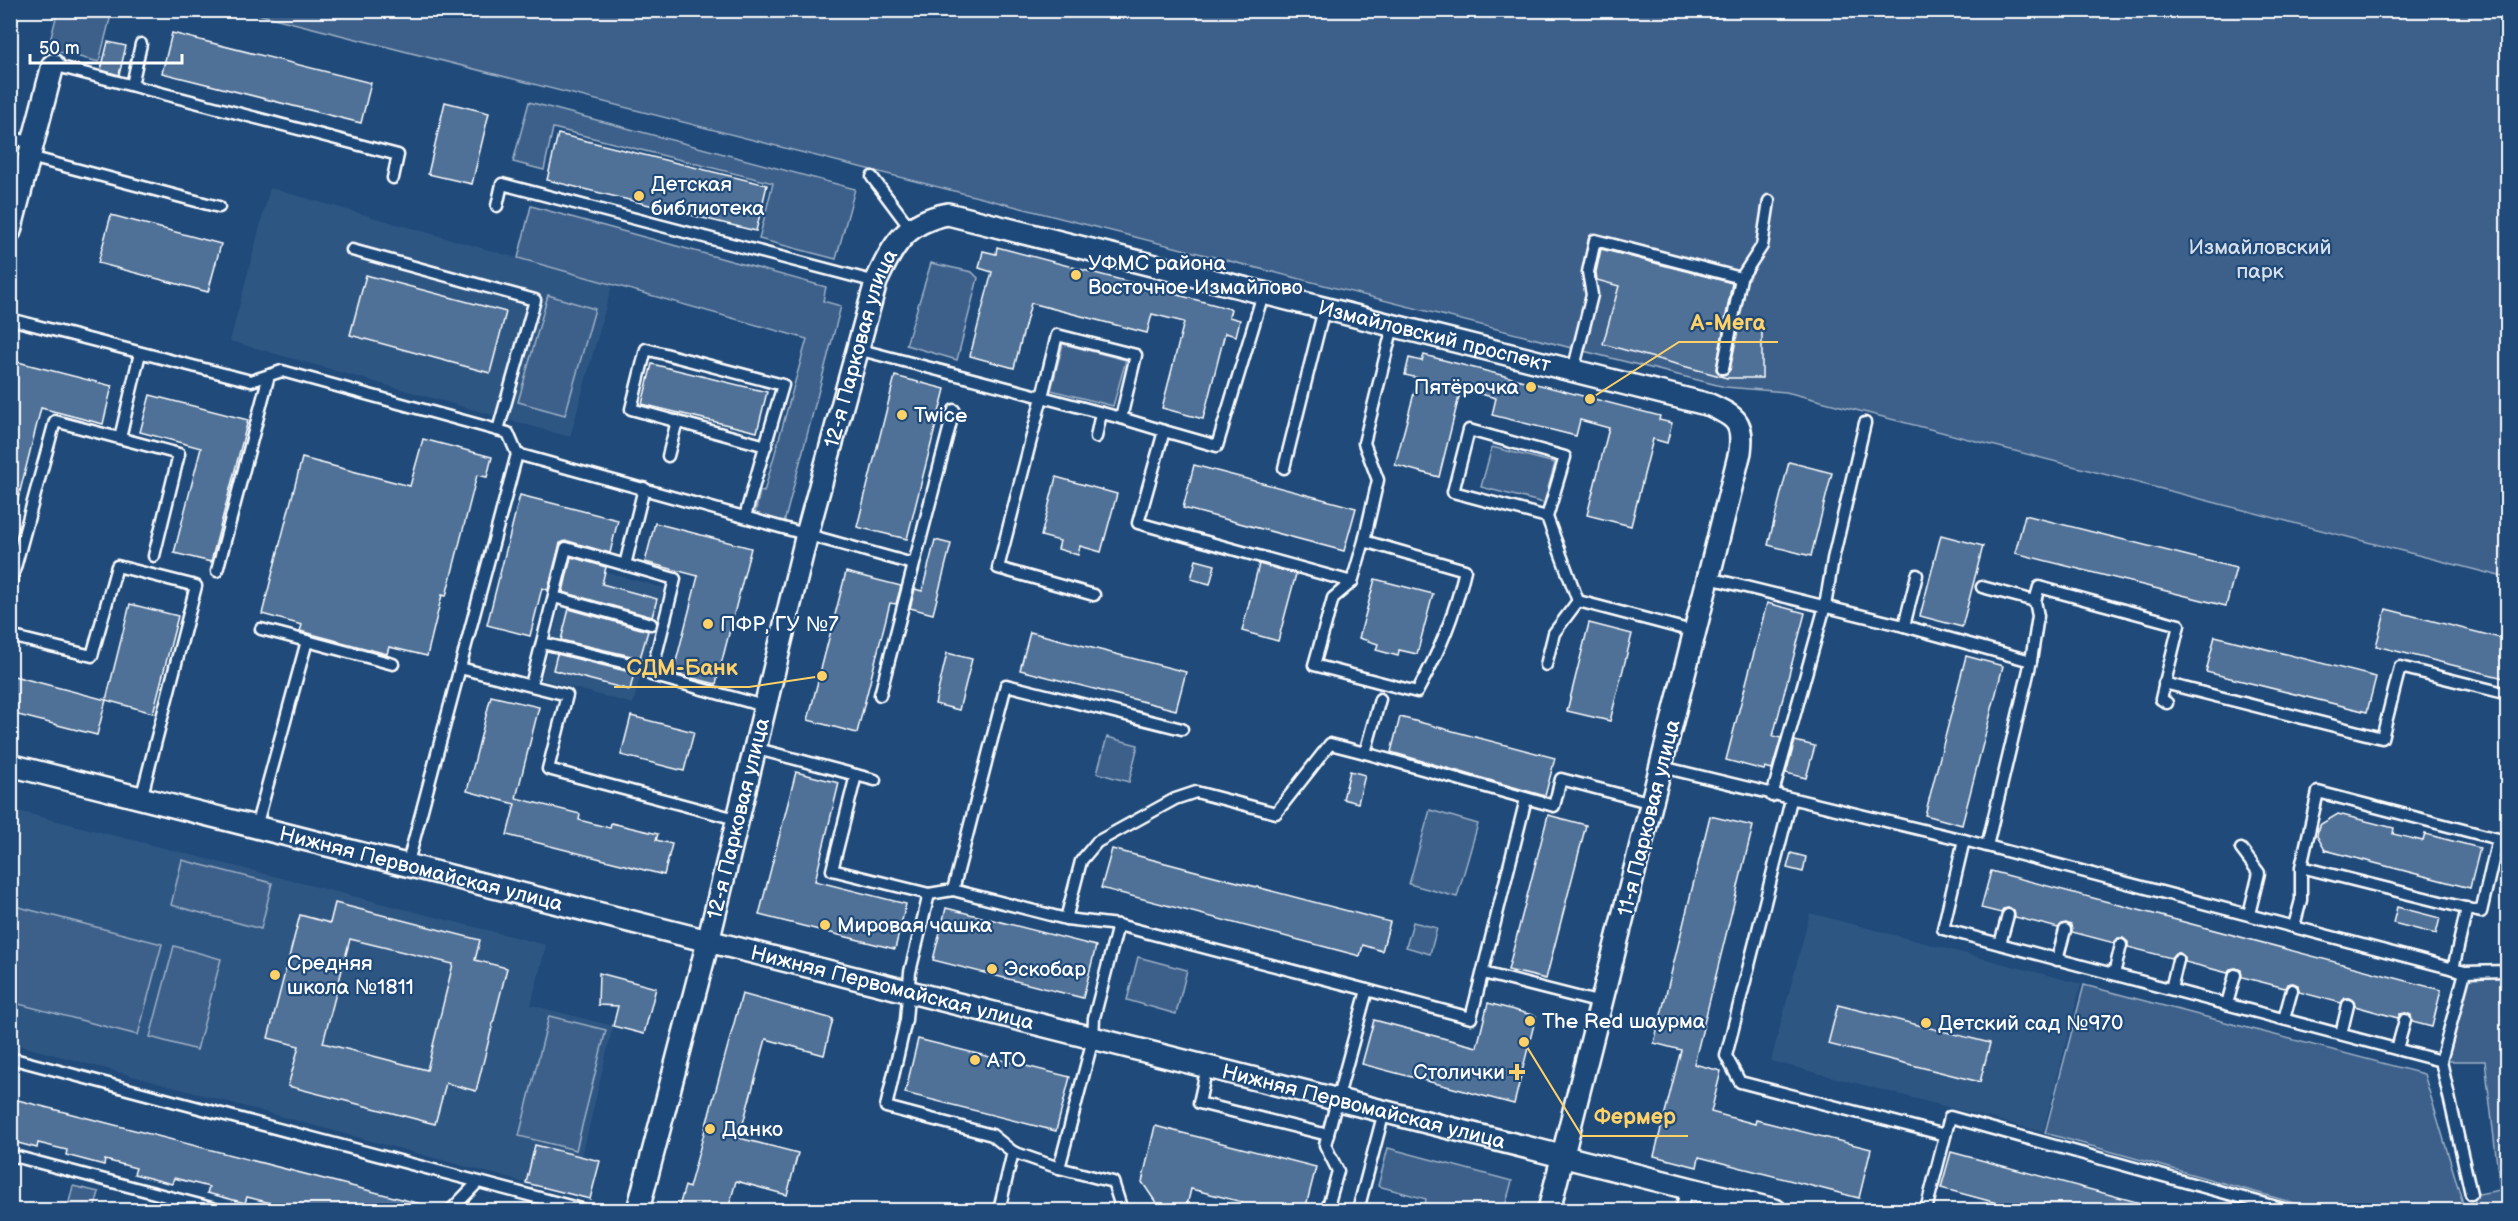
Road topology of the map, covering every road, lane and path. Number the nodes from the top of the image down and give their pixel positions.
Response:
1 (141, 44) dead end
2 (53, 65) joint
3 (132, 85) junction
4 (10, 137) edge
5 (32, 150) junction
6 (872, 177) dead end
7 (393, 178) dead end
8 (1769, 201) dead end
9 (496, 206) dead end
10 (219, 207) dead end
11 (910, 228) junction
12 (10, 231) edge
13 (352, 250) dead end
14 (1741, 278) junction
15 (876, 282) junction
16 (1263, 294) junction
17 (1324, 309) junction
18 (10, 319) edge
19 (1393, 326) junction
20 (857, 349) junction
21 (140, 352) junction
22 (1723, 368) dead end
23 (1573, 371) junction
24 (269, 375) junction
25 (1042, 397) junction
26 (954, 410) dead end
27 (1101, 413) junction
28 (1121, 418) junction
29 (677, 421) junction
30 (1865, 423) dead end
31 (1739, 424) joint
32 (498, 430) junction
33 (1164, 431) junction
34 (1096, 437) dead end
35 (120, 438) junction
36 (766, 446) junction
37 (517, 454) junction
38 (668, 456) dead end
39 (1284, 468) dead end
40 (644, 488) junction
41 (745, 517) junction
42 (1547, 517) junction
43 (807, 534) junction
44 (1364, 541) junction
45 (154, 556) dead end
46 (913, 564) junction
47 (625, 565) junction
48 (217, 572) dead end
49 (1917, 575) dead end
50 (1709, 579) junction
51 (1352, 582) junction
52 (10, 586) edge
53 (1982, 587) dead end
54 (1094, 595) dead end
55 (554, 597) junction
56 (1578, 601) junction
57 (2035, 601) junction
58 (1826, 606) junction
59 (651, 624) dead end
60 (1904, 626) junction
61 (261, 629) dead end
62 (1696, 632) junction
63 (10, 636) edge
64 (307, 641) junction
65 (542, 643) junction
66 (2031, 661) junction
67 (393, 664) dead end
68 (1546, 665) dead end
69 (639, 666) dead end
70 (460, 668) junction
71 (2164, 683) junction
72 (531, 685) junction
73 (2508, 694) edge
74 (880, 695) dead end
75 (1380, 699) dead end
76 (2167, 704) dead end
77 (764, 706) junction
78 (1182, 729) dead end
79 (754, 748) junction
80 (1365, 753) junction
81 (10, 765) edge
82 (1662, 767) junction
83 (856, 775) junction
84 (875, 780) dead end
85 (1772, 796) junction
86 (141, 798) junction
87 (1526, 799) junction
88 (1791, 800) junction
89 (1652, 803) junction
90 (736, 819) junction
91 (256, 827) junction
92 (1964, 840) junction
93 (1987, 846) junction
94 (2241, 849) dead end
95 (407, 866) junction
96 (2301, 867) junction
97 (953, 890) junction
98 (929, 894) junction
99 (2467, 908) junction
100 (2249, 914) junction
101 (2008, 915) dead end
102 (1066, 919) junction
103 (1118, 925) junction
104 (2294, 927) junction
105 (2065, 930) dead end
106 (708, 942) junction
107 (2000, 944) junction
108 (2121, 945) dead end
109 (2057, 960) junction
110 (2178, 960) dead end
111 (2453, 969) junction
112 (2508, 971) edge
113 (2465, 972) junction
114 (1483, 973) junction
115 (2114, 974) junction
116 (2235, 975) dead end
117 (2171, 989) junction
118 (1367, 990) junction
119 (2292, 990) dead end
120 (908, 993) junction
121 (1601, 1003) junction
122 (2227, 1004) junction
123 (2349, 1005) dead end
124 (2284, 1019) junction
125 (2405, 1020) dead end
126 (2341, 1034) junction
127 (1093, 1038) junction
128 (2397, 1049) junction
129 (10, 1058) edge
130 (2441, 1061) junction
131 (1207, 1067) junction
132 (1338, 1100) junction
133 (1384, 1112) junction
134 (1328, 1135) junction
135 (1945, 1135) junction
136 (1013, 1152) junction
137 (10, 1155) edge
138 (1562, 1157) junction
139 (1059, 1168) junction
140 (478, 1182) junction
141 (1687, 1188) junction
142 (2471, 1194) dead end
143 (538, 1198) junction
144 (219, 1210) edge
145 (451, 1210) edge
146 (535, 1210) edge
147 (585, 1210) edge
148 (638, 1210) edge
149 (999, 1210) edge
150 (1120, 1210) edge
151 (1327, 1210) edge
152 (1358, 1210) edge
153 (1549, 1210) edge
154 (1681, 1210) edge
155 (1775, 1210) edge
156 (1926, 1210) edge
157 (2287, 1210) edge

1 - 3 lane
2 - 3 lane
2 - 5 street
3 - 7 lane
4 - 5 lane
5 - 10 lane
5 - 12 street
6 - 11 lane
8 - 14 lane
9 - 15 lane
11 - 15 street, 12-я Парковая улица
11 - 16 street, Измайловский проспект
13 - 32 lane
14 - 22 lane
14 - 23 lane
15 - 20 street, 12-я Парковая улица
16 - 17 street, Измайловский проспект
16 - 33 lane
17 - 19 street, Измайловский проспект
17 - 39 lane
18 - 21 lane
19 - 23 street, Измайловский проспект
19 - 44 lane
20 - 25 lane
20 - 43 street, 12-я Парковая улица
21 - 24 lane
21 - 35 lane
23 - 31 street, Измайловский проспект
24 - 32 lane
24 - 48 lane
25 - 27 lane
25 - 28 lane
25 - 54 lane
26 - 46 lane
27 - 28 lane
27 - 34 lane
28 - 33 lane
29 - 36 lane
29 - 36 lane
29 - 38 lane
30 - 58 lane
31 - 50 street, 11-я Парковая улица
32 - 37 lane
33 - 51 lane
35 - 45 lane
35 - 52 lane
36 - 41 lane
37 - 40 lane
37 - 70 lane
40 - 41 lane
40 - 47 lane
41 - 43 lane
42 - 42 lane
42 - 56 lane
43 - 46 lane
43 - 77 street, 12-я Парковая улица
44 - 51 lane
44 - 51 lane
46 - 74 lane
47 - 55 lane
47 - 77 lane
49 - 60 lane
50 - 58 lane
50 - 62 street, 11-я Парковая улица
53 - 57 lane
55 - 59 lane
55 - 65 lane
56 - 62 lane
56 - 68 lane
57 - 66 lane
57 - 71 lane
58 - 60 lane
58 - 85 lane
60 - 66 lane
61 - 64 lane
62 - 82 street, 11-я Парковая улица
63 - 86 lane
64 - 67 lane
64 - 91 lane
65 - 69 lane
65 - 72 lane
66 - 93 lane
70 - 72 lane
70 - 95 lane
71 - 73 lane
71 - 76 lane
72 - 90 lane
75 - 80 lane
77 - 79 street, 12-я Парковая улица
78 - 97 lane
79 - 83 lane
79 - 90 street, 12-я Парковая улица
80 - 87 lane
80 - 102 lane
81 - 86 street, Нижняя Первомайская улица
82 - 85 lane
82 - 89 street, 11-я Парковая улица
83 - 84 lane
83 - 98 lane
85 - 88 lane
86 - 91 street, Нижняя Первомайская улица
87 - 89 lane
87 - 114 lane
88 - 92 lane
88 - 135 lane
89 - 121 street, 11-я Парковая улица
90 - 106 street, 12-я Парковая улица
91 - 95 street, Нижняя Первомайская улица
92 - 93 lane
92 - 107 lane
93 - 100 lane
94 - 100 lane
95 - 106 street, Нижняя Первомайская улица
96 - 99 lane
96 - 99 lane
96 - 104 lane
97 - 98 lane
97 - 102 lane
98 - 120 lane
99 - 111 lane
100 - 104 lane
101 - 107 lane
102 - 103 lane
103 - 118 lane
103 - 127 lane
104 - 111 lane
105 - 109 lane
106 - 120 street, Нижняя Первомайская улица
106 - 148 street, 12-я Парковая улица
107 - 109 lane
108 - 115 lane
109 - 115 lane
110 - 117 lane
111 - 113 lane
112 - 113 lane
113 - 130 lane
114 - 118 lane
114 - 121 lane
115 - 117 lane
116 - 122 lane
117 - 122 lane
118 - 132 lane
119 - 124 lane
120 - 127 street, Нижняя Первомайская улица
120 - 136 lane
121 - 138 street, 11-я Парковая улица
122 - 124 lane
123 - 126 lane
124 - 126 lane
125 - 128 lane
126 - 128 lane
127 - 131 street, Нижняя Первомайская улица
127 - 139 lane
128 - 130 lane
129 - 140 lane
130 - 142 lane
131 - 132 street, Нижняя Первомайская улица
131 - 134 lane
132 - 133 street, Нижняя Первомайская улица
132 - 134 lane
133 - 138 street, Нижняя Первомайская улица
133 - 152 lane
134 - 151 lane
135 - 156 lane
135 - 157 lane
136 - 139 lane
136 - 149 lane
137 - 144 lane
138 - 141 street, Нижняя Первомайская улица
138 - 153 street, 11-я Парковая улица
139 - 150 lane
140 - 143 lane
140 - 145 lane
141 - 154 lane
141 - 155 street, Нижняя Первомайская улица
143 - 146 lane
143 - 147 lane

